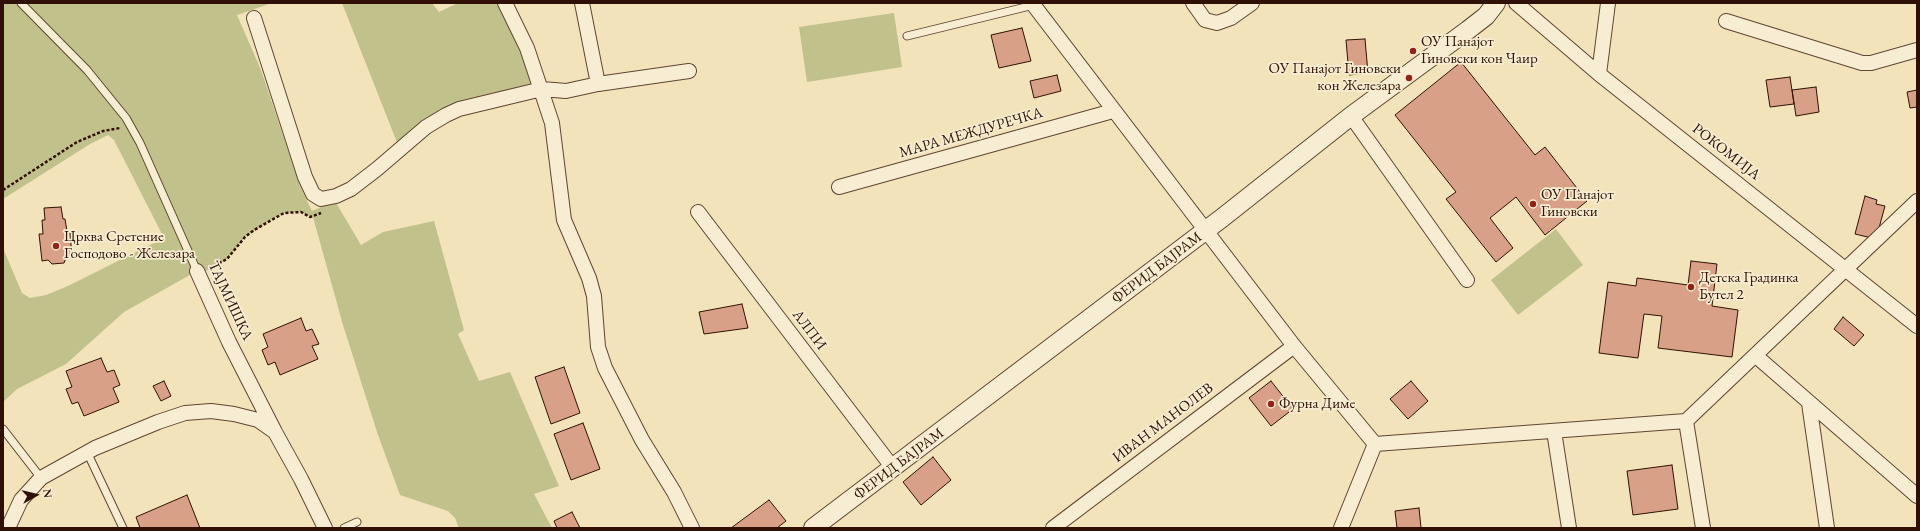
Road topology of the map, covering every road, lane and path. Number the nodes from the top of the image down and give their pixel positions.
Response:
1 (21, 3) edge
2 (505, 3) edge
3 (582, 3) edge
4 (1193, 3) edge
5 (1252, 3) edge
6 (1496, 3) edge
7 (1516, 3) edge
8 (1608, 3) edge
9 (1033, 4) edge
10 (254, 18) dead end
11 (1726, 21) dead end
12 (907, 36) dead end
13 (1917, 50) edge
14 (689, 71) dead end
15 (1599, 74) junction
16 (598, 84) junction
17 (542, 89) junction
18 (1113, 111) junction
19 (1351, 116) junction
20 (133, 129) junction
21 (839, 187) dead end
22 (3, 190) edge
23 (1917, 201) edge
24 (324, 212) dead end
25 (698, 212) dead end
26 (1206, 230) junction
27 (1846, 269) junction
28 (198, 273) junction
29 (1467, 280) dead end
30 (1917, 326) edge
31 (1294, 346) junction
32 (1756, 356) junction
33 (1809, 403) junction
34 (1686, 421) junction
35 (3, 429) edge
36 (1554, 431) junction
37 (274, 432) junction
38 (1375, 444) junction
39 (87, 452) junction
40 (893, 468) junction
41 (41, 478) junction
42 (1917, 496) edge
43 (357, 522) dead end
44 (8, 528) edge
45 (123, 528) edge
46 (325, 528) edge
47 (344, 528) edge
48 (692, 528) edge
49 (813, 528) edge
50 (1053, 528) edge
51 (1341, 528) edge
52 (1569, 528) edge
53 (1703, 528) edge
54 (1827, 528) edge

1 - 20 lane, ТАЈМИШКА
2 - 17 street
3 - 16 street
4 - 5 street
6 - 19 street, ФЕРИД БАЈРАМ
7 - 15 street, РОКОМИЈА
8 - 15 street
9 - 12 lane
9 - 18 street
10 - 17 street
11 - 13 street
14 - 16 street
15 - 27 street, РОКОМИЈА
16 - 17 street
17 - 48 street
18 - 21 street, МАРА МЕЖДУРЕЧКА
18 - 26 street
19 - 26 street, ФЕРИД БАЈРАМ
19 - 29 street
20 - 22 path
20 - 28 lane, ТАЈМИШКА
23 - 27 street
24 - 28 path
25 - 40 street, АЛПИ
26 - 31 street
26 - 40 street, ФЕРИД БАЈРАМ
27 - 30 street, РОКОМИЈА
27 - 32 street
28 - 37 street, ТАЈМИШКА
31 - 38 street
31 - 50 street, ИВАН МАНОЛЕВ
32 - 33 street
32 - 34 street
33 - 42 street
33 - 54 street
34 - 36 street
34 - 53 street
35 - 41 lane
36 - 38 street
36 - 52 street
37 - 39 street
37 - 46 street, ТАЈМИШКА
38 - 51 street
39 - 41 street
39 - 45 lane
40 - 49 street, ФЕРИД БАЈРАМ
41 - 44 street
43 - 47 lane

